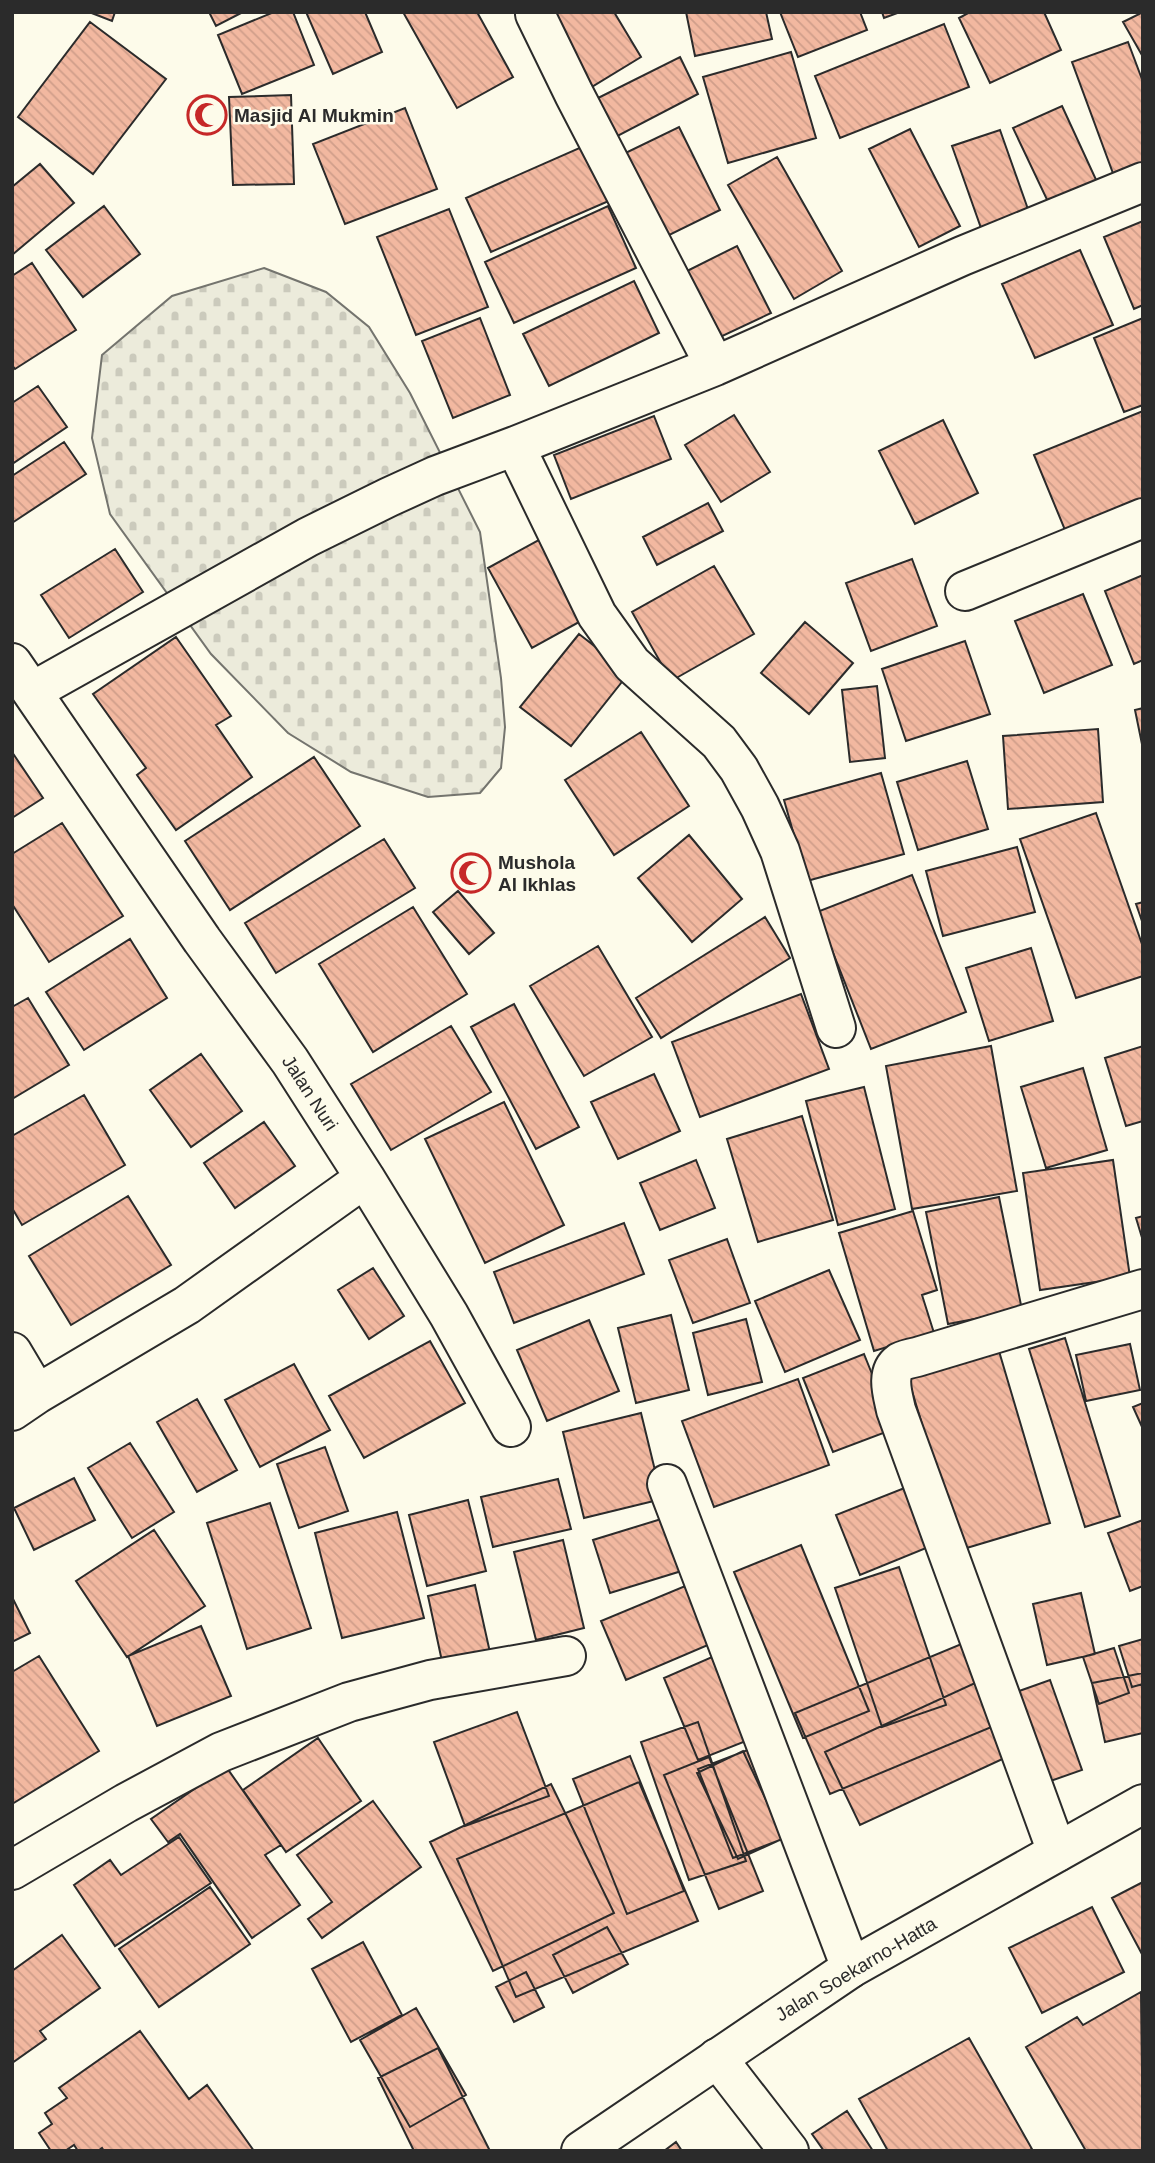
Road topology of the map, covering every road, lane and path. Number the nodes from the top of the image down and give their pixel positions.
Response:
1 (535, 13) edge
2 (1143, 182) edge
3 (715, 366) junction
4 (515, 446) junction
5 (1143, 518) edge
6 (965, 591) dead end
7 (23, 677) edge
8 (836, 1028) dead end
9 (365, 1178) junction
10 (1143, 1289) edge
11 (12, 1352) edge
12 (25, 1403) edge
13 (511, 1427) dead end
14 (667, 1484) dead end
15 (566, 1656) dead end
16 (1143, 1804) edge
17 (1057, 1852) junction
18 (12, 1870) edge
19 (851, 1968) junction
20 (717, 2058) junction
21 (581, 2151) edge
22 (789, 2151) edge

1 - 3 street
2 - 3 street
3 - 4 street
4 - 7 street
4 - 8 street
5 - 6 street
7 - 9 street, Jalan Nuri
9 - 12 street
9 - 13 street, Jalan Nuri
10 - 17 street
11 - 12 street
14 - 19 street
15 - 18 street
16 - 17 street, Jalan Soekarno-Hatta
17 - 19 street, Jalan Soekarno-Hatta
19 - 20 street, Jalan Soekarno-Hatta
20 - 21 street, Jalan Soekarno-Hatta
20 - 22 street

